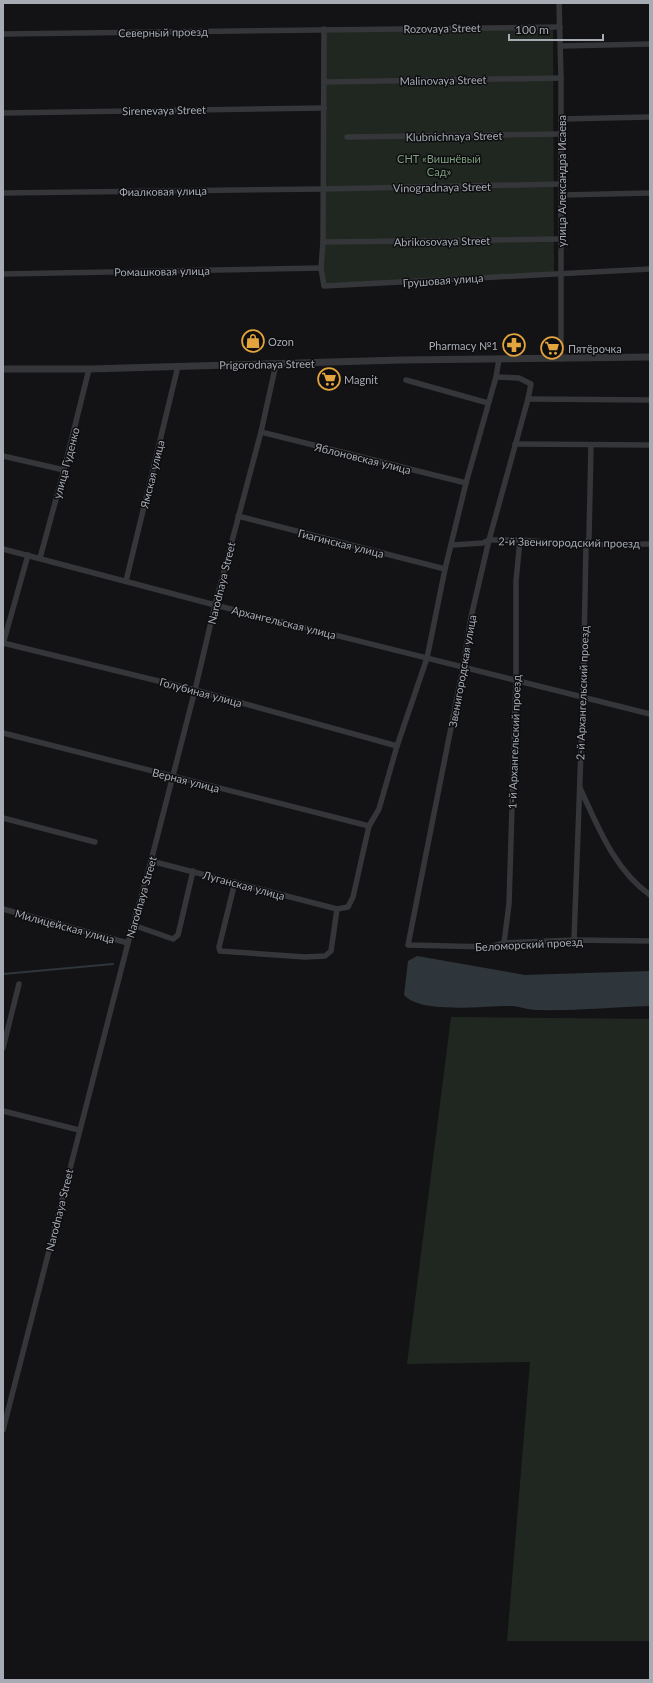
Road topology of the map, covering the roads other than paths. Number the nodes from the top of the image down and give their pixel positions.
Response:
1 (559, 3) edge
2 (560, 27) junction
3 (324, 29) junction
4 (3, 34) edge
5 (650, 44) edge
6 (561, 46) junction
7 (561, 78) junction
8 (324, 82) junction
9 (324, 108) junction
10 (3, 113) edge
11 (650, 118) edge
12 (561, 119) junction
13 (561, 134) junction
14 (347, 137) dead end
15 (562, 184) junction
16 (323, 189) junction
17 (3, 193) edge
18 (650, 193) edge
19 (562, 195) junction
20 (560, 239) junction
21 (323, 242) junction
22 (321, 268) junction
23 (650, 268) edge
24 (560, 272) junction
25 (3, 274) edge
26 (650, 357) edge
27 (499, 359) junction
28 (562, 359) junction
29 (276, 364) junction
30 (178, 366) junction
31 (89, 368) junction
32 (3, 369) edge
33 (496, 377) junction
34 (406, 380) dead end
35 (528, 399) junction
36 (650, 400) edge
37 (488, 403) junction
38 (261, 432) junction
39 (515, 444) junction
40 (591, 445) junction
41 (650, 445) edge
42 (3, 456) edge
43 (64, 470) junction
44 (466, 483) junction
45 (238, 516) junction
46 (489, 540) junction
47 (520, 540) junction
48 (586, 544) junction
49 (650, 544) edge
50 (452, 545) junction
51 (3, 549) edge
52 (28, 555) junction
53 (40, 558) junction
54 (445, 569) junction
55 (126, 581) junction
56 (214, 605) junction
57 (3, 643) edge
58 (427, 658) junction
59 (463, 667) junction
60 (516, 679) junction
61 (195, 690) junction
62 (582, 696) junction
63 (650, 714) edge
64 (3, 733) edge
65 (397, 746) junction
66 (172, 777) junction
67 (579, 785) junction
68 (3, 818) edge
69 (369, 826) junction
70 (95, 842) dead end
71 (151, 861) junction
72 (193, 871) junction
73 (235, 882) junction
74 (650, 895) edge
75 (3, 909) edge
76 (337, 910) junction
77 (133, 925) junction
78 (574, 940) junction
79 (650, 941) edge
80 (128, 943) junction
81 (504, 943) junction
82 (408, 945) joint
83 (19, 984) dead end
84 (3, 1048) edge
85 (3, 1111) edge
86 (79, 1130) junction
87 (3, 1430) edge

1 - 2 street, улица Александра Исаева
2 - 3 street, Rozovaya Street
2 - 6 street, улица Александра Исаева
3 - 4 street, Северный проезд
3 - 8 street
5 - 6 street
6 - 7 street, улица Александра Исаева
7 - 8 street, Malinovaya Street
7 - 12 street, улица Александра Исаева
8 - 9 street
9 - 10 street, Sirenevaya Street
9 - 16 street
11 - 12 street
12 - 13 street, улица Александра Исаева
13 - 14 street, Klubnichnaya Street
13 - 15 street, улица Александра Исаева
15 - 16 street, Vinogradnaya Street
15 - 19 street, улица Александра Исаева
16 - 17 street, Фиалковая улица
16 - 21 street
18 - 19 street
19 - 20 street, улица Александра Исаева
20 - 21 street, Abrikosovaya Street
20 - 24 street, улица Александра Исаева
21 - 22 street
22 - 24 street, Грушовая улица
22 - 25 street, Ромашковая улица
23 - 24 street, Грушовая улица
24 - 28 street, улица Александра Исаева
26 - 28 street, Prigorodnaya Street
27 - 28 street, Prigorodnaya Street
27 - 29 street, Prigorodnaya Street
27 - 33 street
29 - 30 street, Prigorodnaya Street
29 - 38 street, Narodnaya Street
30 - 31 street, Prigorodnaya Street
30 - 55 street, Ямская улица
31 - 32 street, Prigorodnaya Street
31 - 43 street, улица Гуденко
33 - 35 street
33 - 37 street
34 - 37 street
35 - 36 street
35 - 39 street, Звенигородская улица
37 - 44 street
38 - 44 street, Яблоновская улица
38 - 45 street, Narodnaya Street
39 - 40 street
39 - 46 street, Звенигородская улица
40 - 41 street
40 - 48 street, 2-й Архангельский проезд
42 - 43 street
43 - 53 street, улица Гуденко
44 - 50 street
45 - 54 street, Гиагинская улица
45 - 56 street, Narodnaya Street
46 - 47 street, 2-й Звенигородский проезд
46 - 50 street, 2-й Звенигородский проезд
46 - 59 street, Звенигородская улица
47 - 48 street, 2-й Звенигородский проезд
47 - 60 street, 1-й Архангельский проезд
48 - 49 street, 2-й Звенигородский проезд
48 - 62 street, 2-й Архангельский проезд
50 - 54 street
51 - 52 street, Архангельская улица
52 - 53 street, Архангельская улица
52 - 57 street
53 - 55 street, Архангельская улица
54 - 58 street
55 - 56 street, Архангельская улица
56 - 58 street, Архангельская улица
56 - 61 street, Narodnaya Street
57 - 61 street, Голубиная улица
58 - 59 street, Архангельская улица
58 - 65 street
59 - 60 street
59 - 82 street, Звенигородская улица
60 - 62 street
60 - 81 street, 1-й Архангельский проезд
61 - 65 street, Голубиная улица
61 - 66 street, Narodnaya Street
62 - 63 street
62 - 67 street, 2-й Архангельский проезд
64 - 66 street, Верная улица
65 - 69 street
66 - 69 street, Верная улица
66 - 71 street, Narodnaya Street
67 - 74 street
67 - 78 street, 2-й Архангельский проезд
68 - 70 street
69 - 76 street
71 - 72 street, Луганская улица
71 - 77 street, Narodnaya Street
72 - 73 street, Луганская улица
72 - 77 street
73 - 76 street, Луганская улица
73 - 76 street
75 - 80 street, Милицейская улица
77 - 80 street, Narodnaya Street
78 - 79 street, Беломорский проезд
78 - 81 street, Беломорский проезд
80 - 86 street, Narodnaya Street
81 - 82 street, Беломорский проезд
83 - 84 street
85 - 86 street
86 - 87 street, Narodnaya Street

